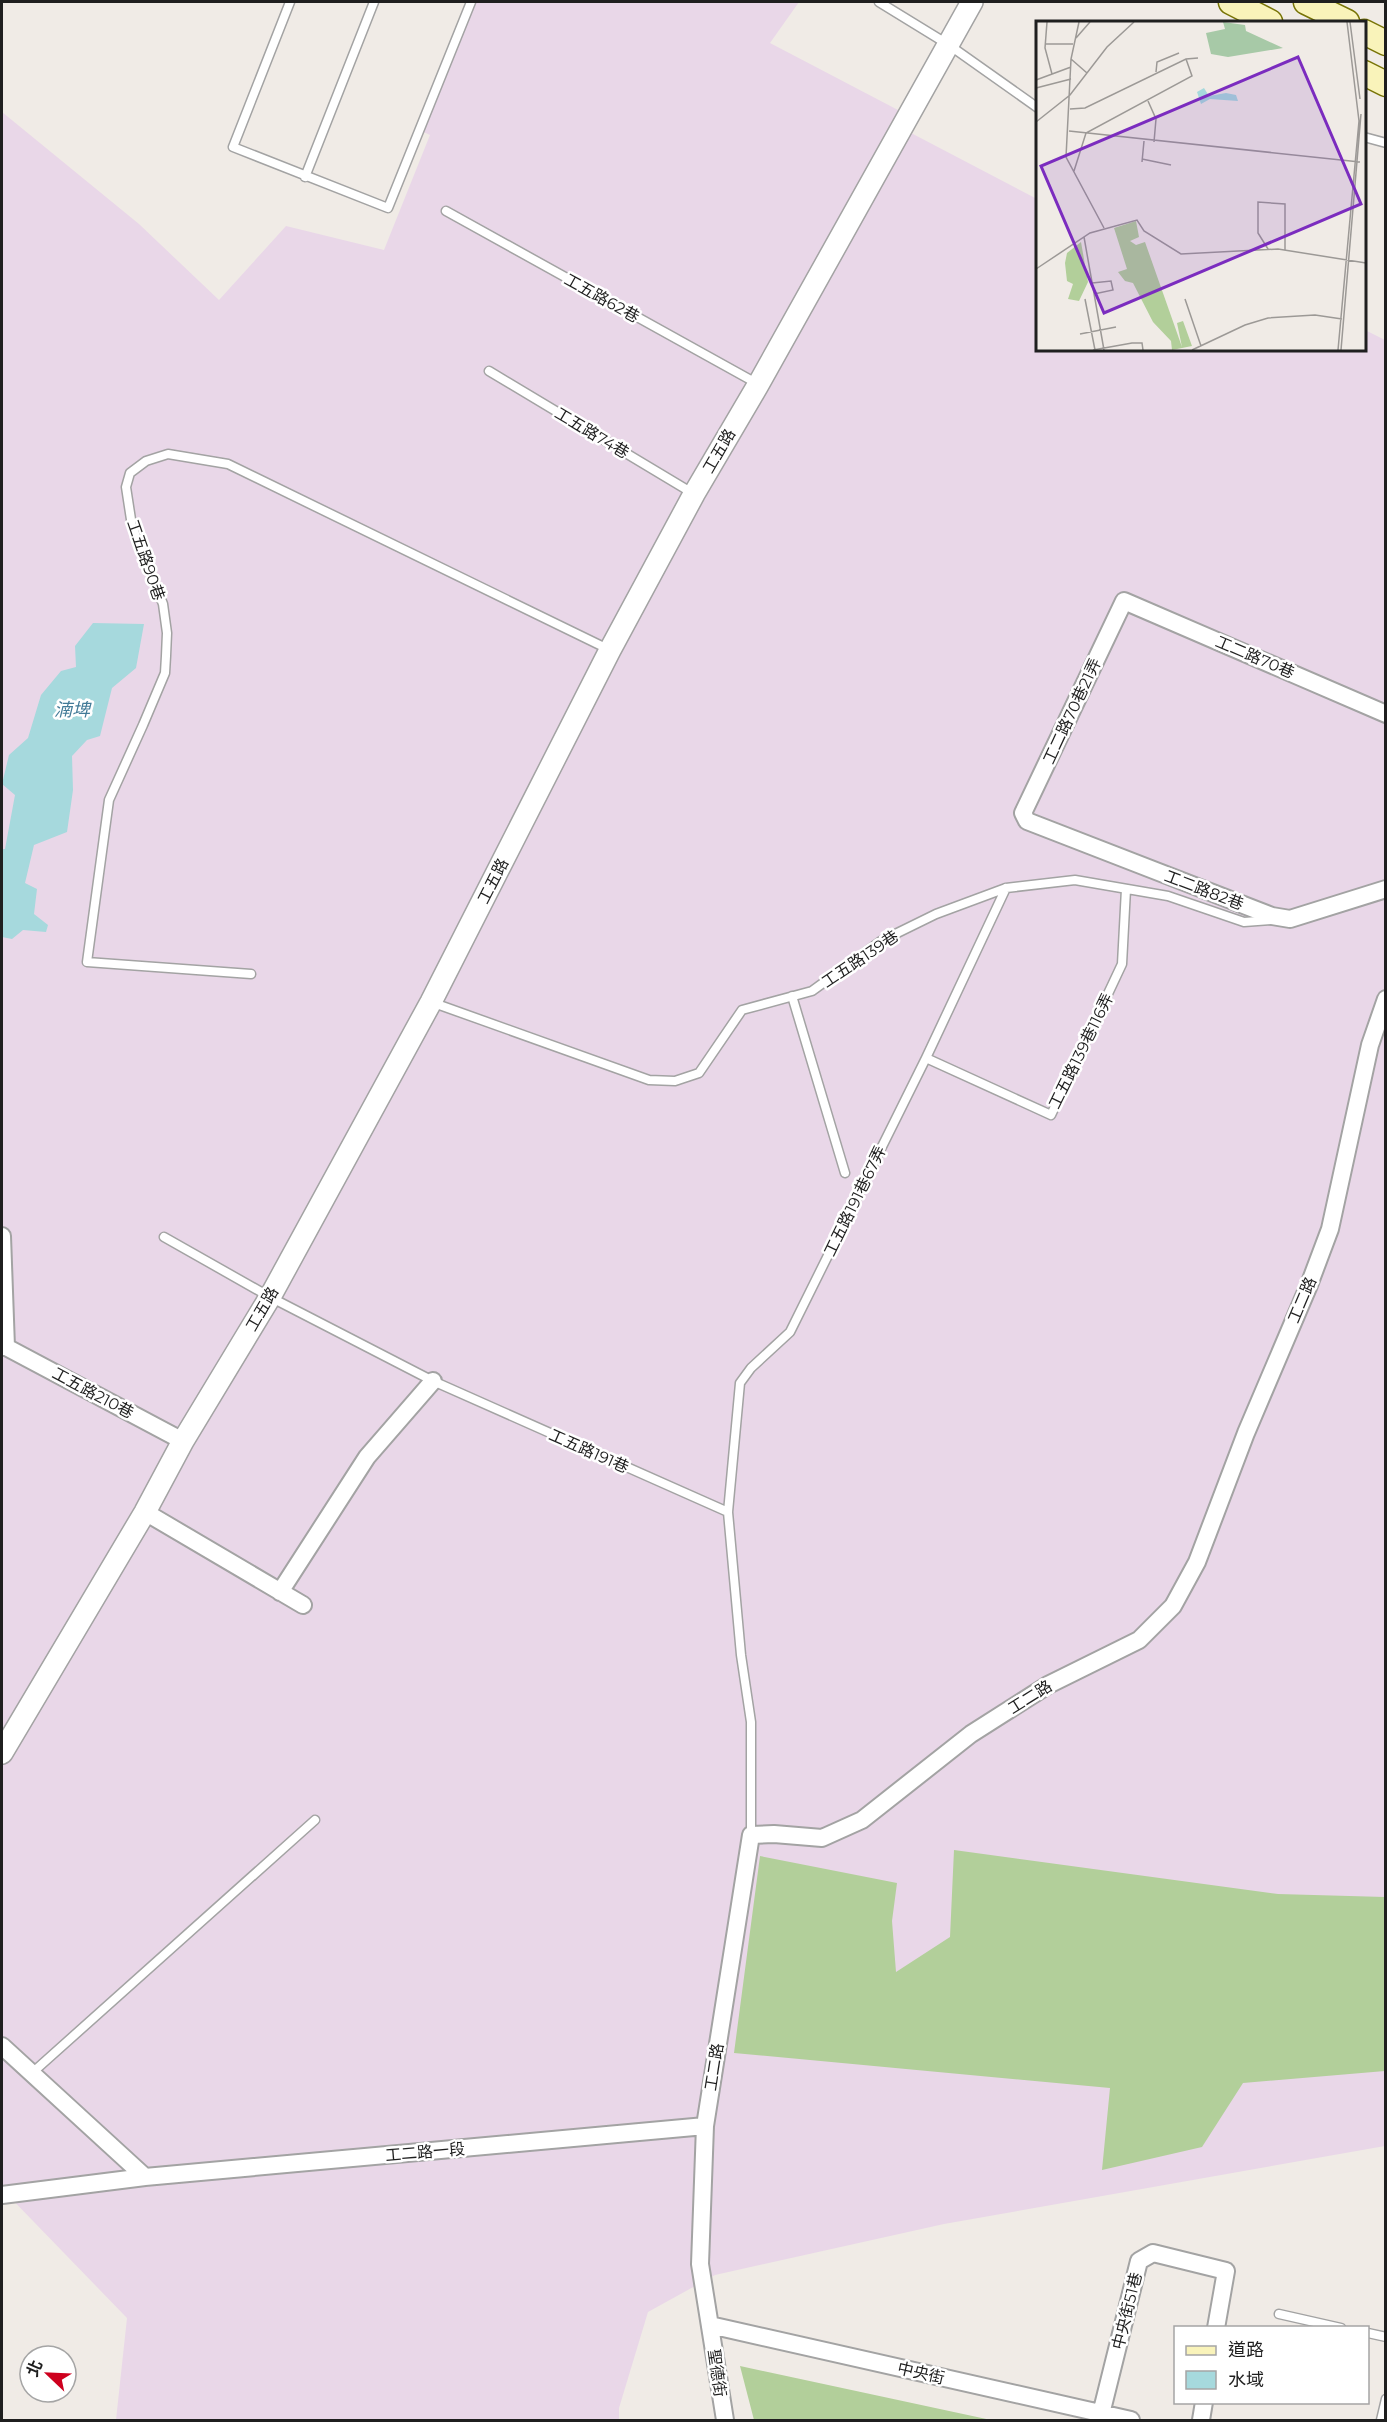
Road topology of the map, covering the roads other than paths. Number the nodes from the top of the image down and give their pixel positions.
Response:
1 (290, 2) edge
2 (374, 2) edge
3 (471, 2) edge
4 (879, 2) edge
5 (972, 2) edge
6 (1231, 2) edge
7 (1306, 2) edge
8 (1268, 21) edge
9 (1345, 21) edge
10 (1366, 33) edge
11 (1386, 43) edge
12 (949, 45) junction
13 (1366, 74) edge
14 (1386, 84) edge
15 (1036, 107) edge
16 (1366, 137) edge
17 (1386, 143) edge
18 (305, 177) junction
19 (446, 212) dead end
20 (489, 371) dead end
21 (758, 385) junction
22 (694, 494) junction
23 (1124, 601) joint
24 (610, 650) junction
25 (1386, 714) edge
26 (1026, 821) joint
27 (1006, 888) junction
28 (1126, 889) junction
29 (1386, 889) edge
30 (1290, 919) junction
31 (251, 974) dead end
32 (792, 996) junction
33 (1386, 999) edge
34 (431, 1002) junction
35 (926, 1058) junction
36 (845, 1173) dead end
37 (2, 1236) edge
38 (164, 1237) dead end
39 (270, 1297) junction
40 (4, 1347) edge
41 (433, 1381) junction
42 (183, 1441) junction
43 (145, 1512) junction
44 (728, 1512) junction
45 (280, 1592) junction
46 (303, 1605) dead end
47 (2, 1753) edge
48 (315, 1820) dead end
49 (752, 1835) junction
50 (2, 2046) edge
51 (32, 2073) junction
52 (705, 2126) junction
53 (145, 2177) junction
54 (2, 2196) edge
55 (1279, 2314) dead end
56 (710, 2325) junction
57 (1216, 2326) edge
58 (1332, 2326) edge
59 (1369, 2333) edge
60 (1386, 2337) edge
61 (1386, 2399) edge
62 (1204, 2404) edge
63 (1101, 2414) junction
64 (725, 2421) edge
65 (1131, 2421) edge
66 (1201, 2421) edge
67 (1380, 2421) edge

1 - 18 lane
2 - 18 lane
3 - 18 lane
4 - 12 lane
5 - 12 street, 工五路
6 - 8 main road
7 - 9 main road
10 - 11 main road
12 - 15 lane
12 - 21 street, 工五路
13 - 14 main road
16 - 17 lane
19 - 21 lane, 工五路62巷
20 - 22 lane, 工五路74巷
21 - 22 street, 工五路
22 - 24 street, 工五路
23 - 25 street, 工二路70巷
23 - 26 street, 工二路70巷21弄
24 - 31 lane, 工五路90巷
24 - 34 street, 工五路
26 - 30 street, 工二路82巷
27 - 28 lane, 工五路139巷
27 - 32 lane, 工五路139巷
27 - 35 lane, 工五路191巷67弄
28 - 30 lane, 工五路139巷
28 - 35 lane, 工五路139巷116弄
29 - 30 street
32 - 34 lane, 工五路139巷
32 - 36 lane
33 - 49 street, 工二路
34 - 39 street, 工五路
35 - 44 lane, 工五路191巷67弄
37 - 40 street
38 - 39 lane, 工五路191巷
39 - 41 lane, 工五路191巷
39 - 42 street, 工五路
40 - 42 street, 工五路210巷
41 - 44 lane, 工五路191巷
41 - 45 street
42 - 43 street, 工五路
43 - 45 street
43 - 47 street, 工五路
44 - 49 lane
45 - 46 street
48 - 51 lane
49 - 52 street, 工二路
50 - 51 street
51 - 53 street
52 - 53 street, 工二路一段
52 - 56 street, 工二路
53 - 54 street, 工二路一段
55 - 58 lane
56 - 63 street, 中央街
56 - 64 street, 聖德街
57 - 63 street, 中央街51巷
59 - 60 lane
61 - 67 lane
62 - 66 street
63 - 65 street, 中央街

